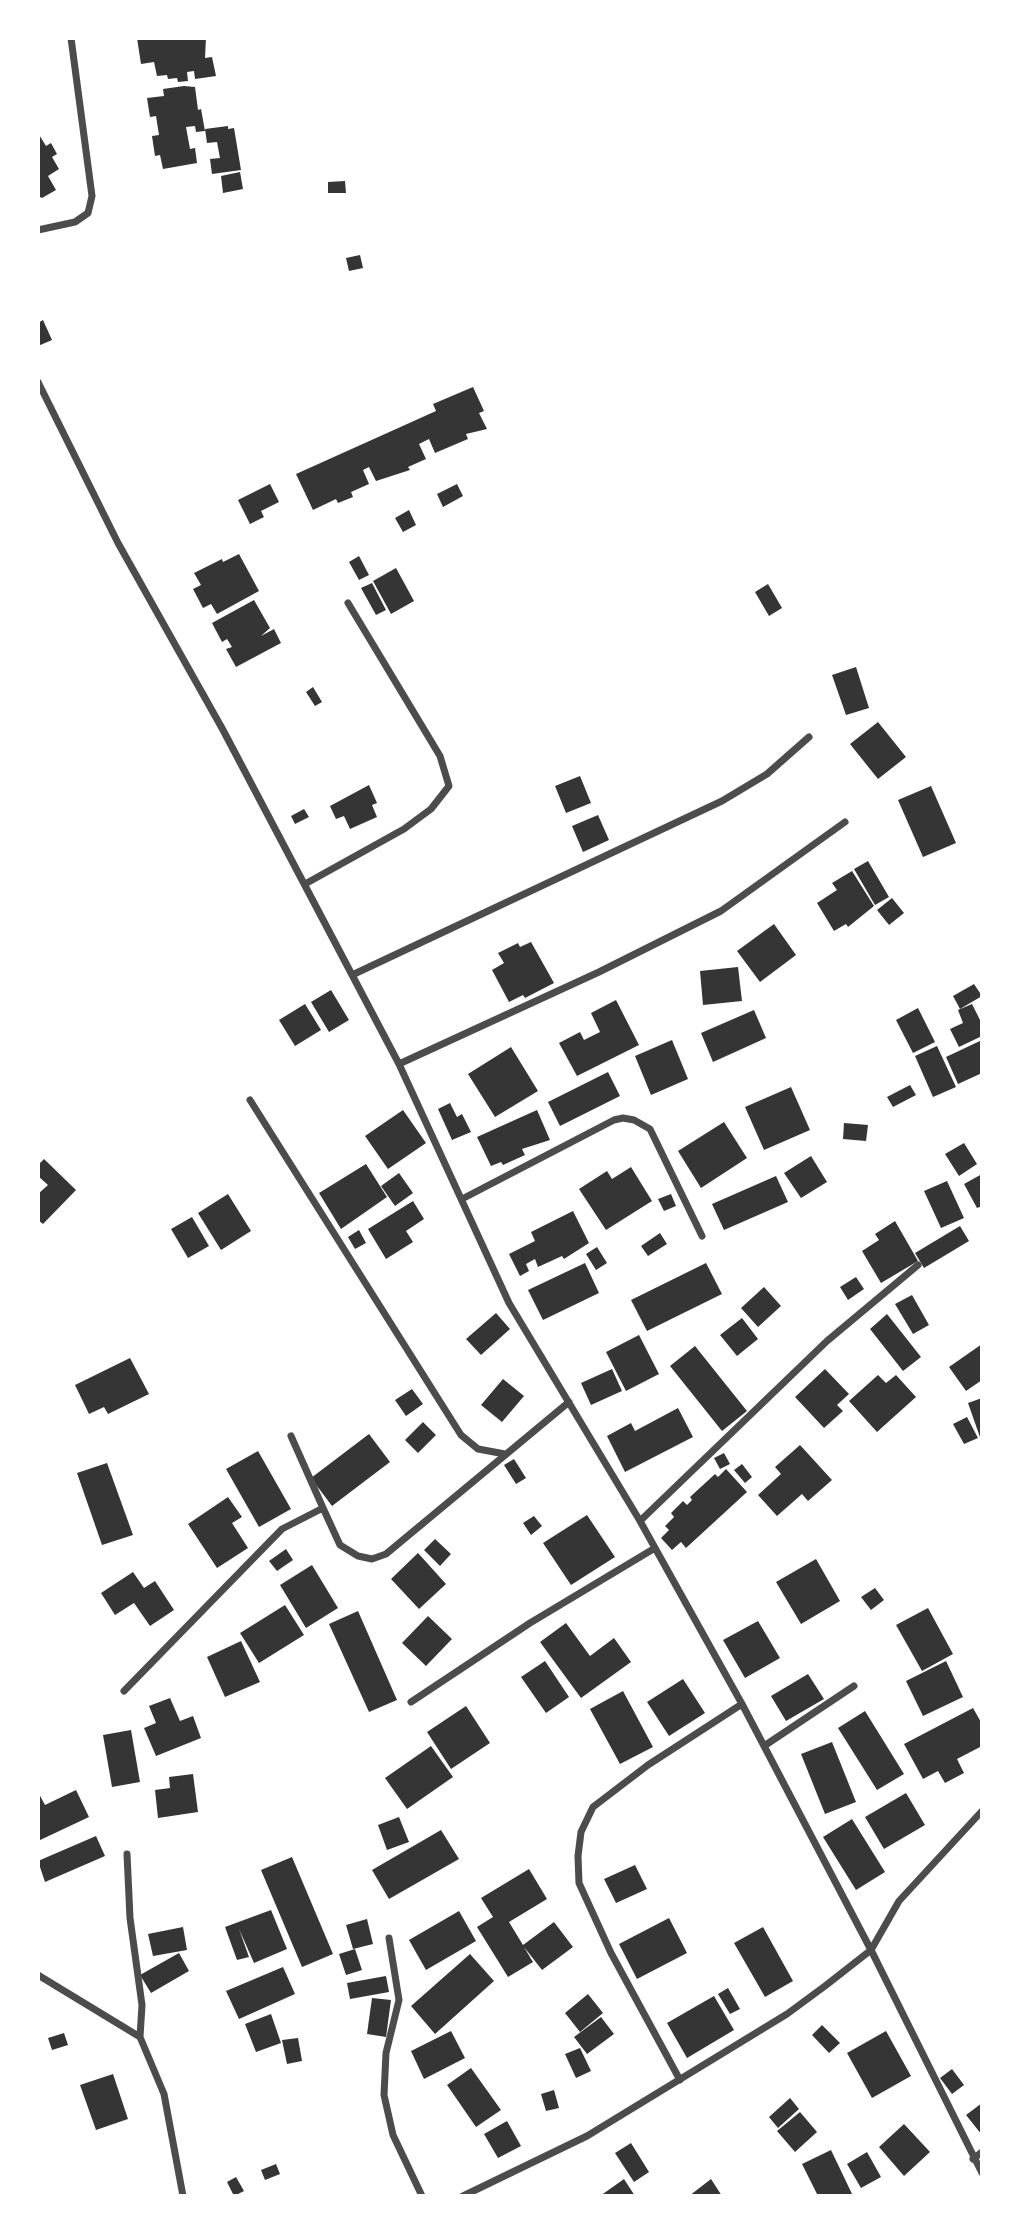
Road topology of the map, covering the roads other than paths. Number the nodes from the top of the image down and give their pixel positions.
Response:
1 (71, 38) edge
2 (38, 230) edge
3 (38, 383) edge
4 (348, 603) dead end
5 (809, 737) dead end
6 (845, 822) dead end
7 (305, 884) junction
8 (352, 975) junction
9 (399, 1064) junction
10 (250, 1100) dead end
11 (462, 1199) junction
12 (702, 1236) dead end
13 (918, 1265) dead end
14 (569, 1402) junction
15 (290, 1436) dead end
16 (505, 1454) junction
17 (323, 1508) junction
18 (640, 1521) junction
19 (655, 1548) junction
20 (854, 1686) dead end
21 (124, 1691) dead end
22 (411, 1702) dead end
23 (742, 1704) junction
24 (764, 1746) junction
25 (982, 1811) edge
26 (127, 1854) dead end
27 (389, 1938) dead end
28 (871, 1950) junction
29 (38, 1975) edge
30 (139, 2037) junction
31 (680, 2080) junction
32 (982, 2152) edge
33 (973, 2158) junction
34 (982, 2173) edge
35 (183, 2196) edge
36 (422, 2196) edge
37 (463, 2196) edge

1 - 2 street
3 - 7 street
4 - 7 street
5 - 8 street
6 - 9 street
7 - 8 street
8 - 9 street
9 - 11 street
10 - 16 street
11 - 12 street
11 - 14 street
13 - 18 street
14 - 16 street
14 - 18 street
15 - 17 street
16 - 17 street
17 - 21 street
18 - 19 street
19 - 22 street
19 - 23 street
20 - 24 street
23 - 24 street
23 - 31 street
24 - 28 street
25 - 28 street
26 - 30 street
27 - 36 street
28 - 31 street
28 - 33 street
29 - 30 street
30 - 35 street
31 - 37 street
32 - 33 street
33 - 34 street

